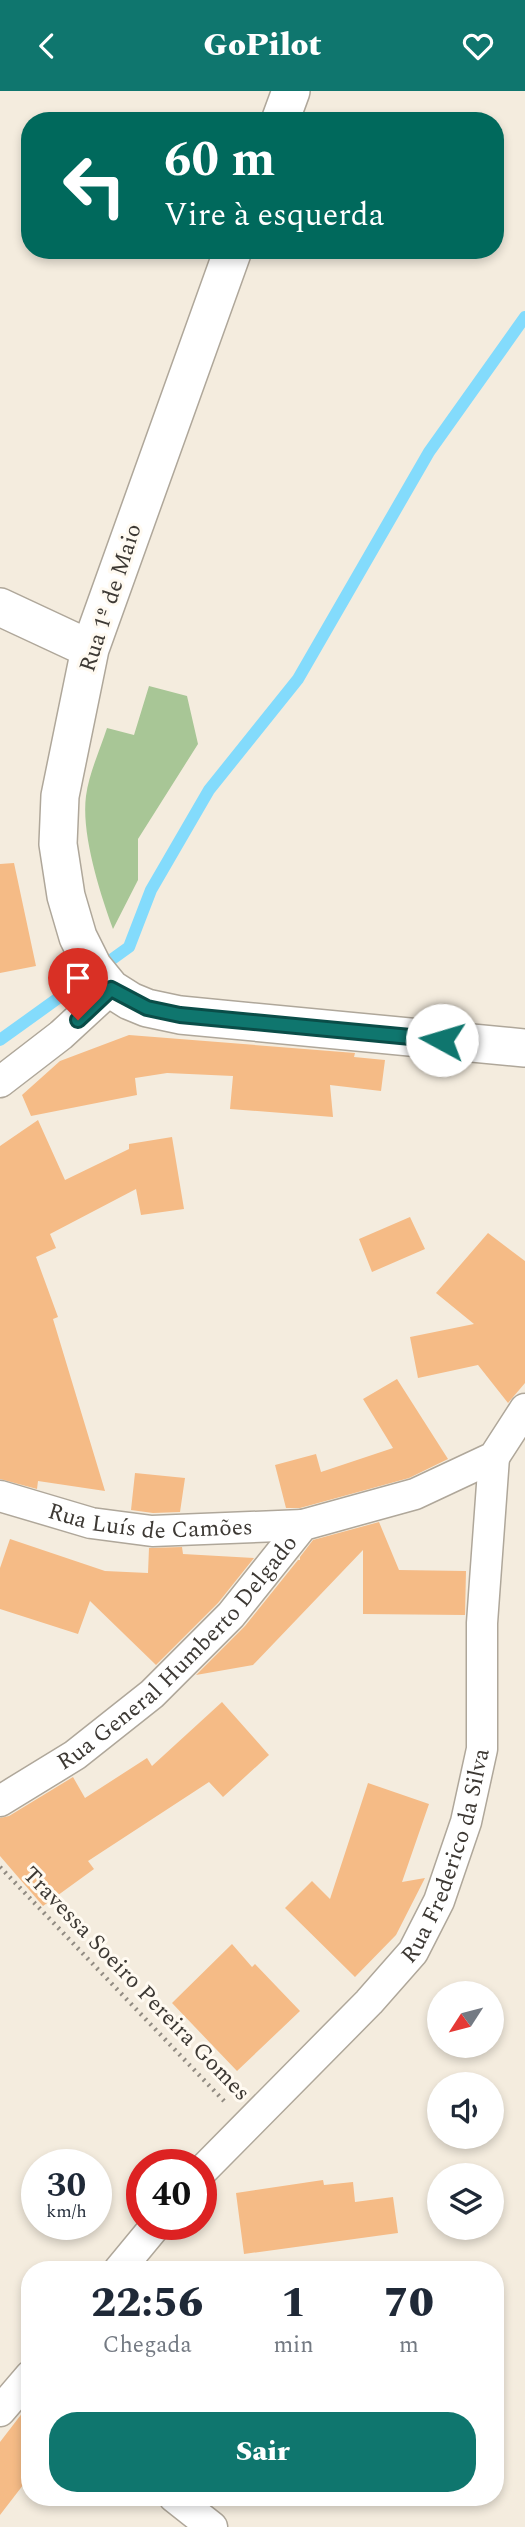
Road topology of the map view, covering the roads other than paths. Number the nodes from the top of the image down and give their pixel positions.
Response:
1 (291, 91) edge
2 (283, 112) edge
3 (230, 259) edge
4 (0, 607) edge
5 (89, 649) junction
6 (111, 989) junction
7 (525, 1048) edge
8 (0, 1082) edge
9 (525, 1409) edge
10 (494, 1457) junction
11 (0, 1496) edge
12 (303, 1525) junction
13 (0, 1801) edge
14 (217, 2155) edge
15 (144, 2240) edge
16 (127, 2261) edge
17 (21, 2387) edge
18 (0, 2411) edge
19 (185, 2506) edge
20 (212, 2527) edge

1 - 2 street
3 - 5 street, Rua 1º de Maio
4 - 5 street
5 - 6 street, Rua 1º de Maio
6 - 7 street
6 - 8 street
9 - 10 street
10 - 12 street, Rua General Humberto Delgado
10 - 14 street, Rua Frederico da Silva
11 - 12 street, Rua Luís de Camões
12 - 13 street, Rua General Humberto Delgado
15 - 16 street
17 - 18 street
19 - 20 street

